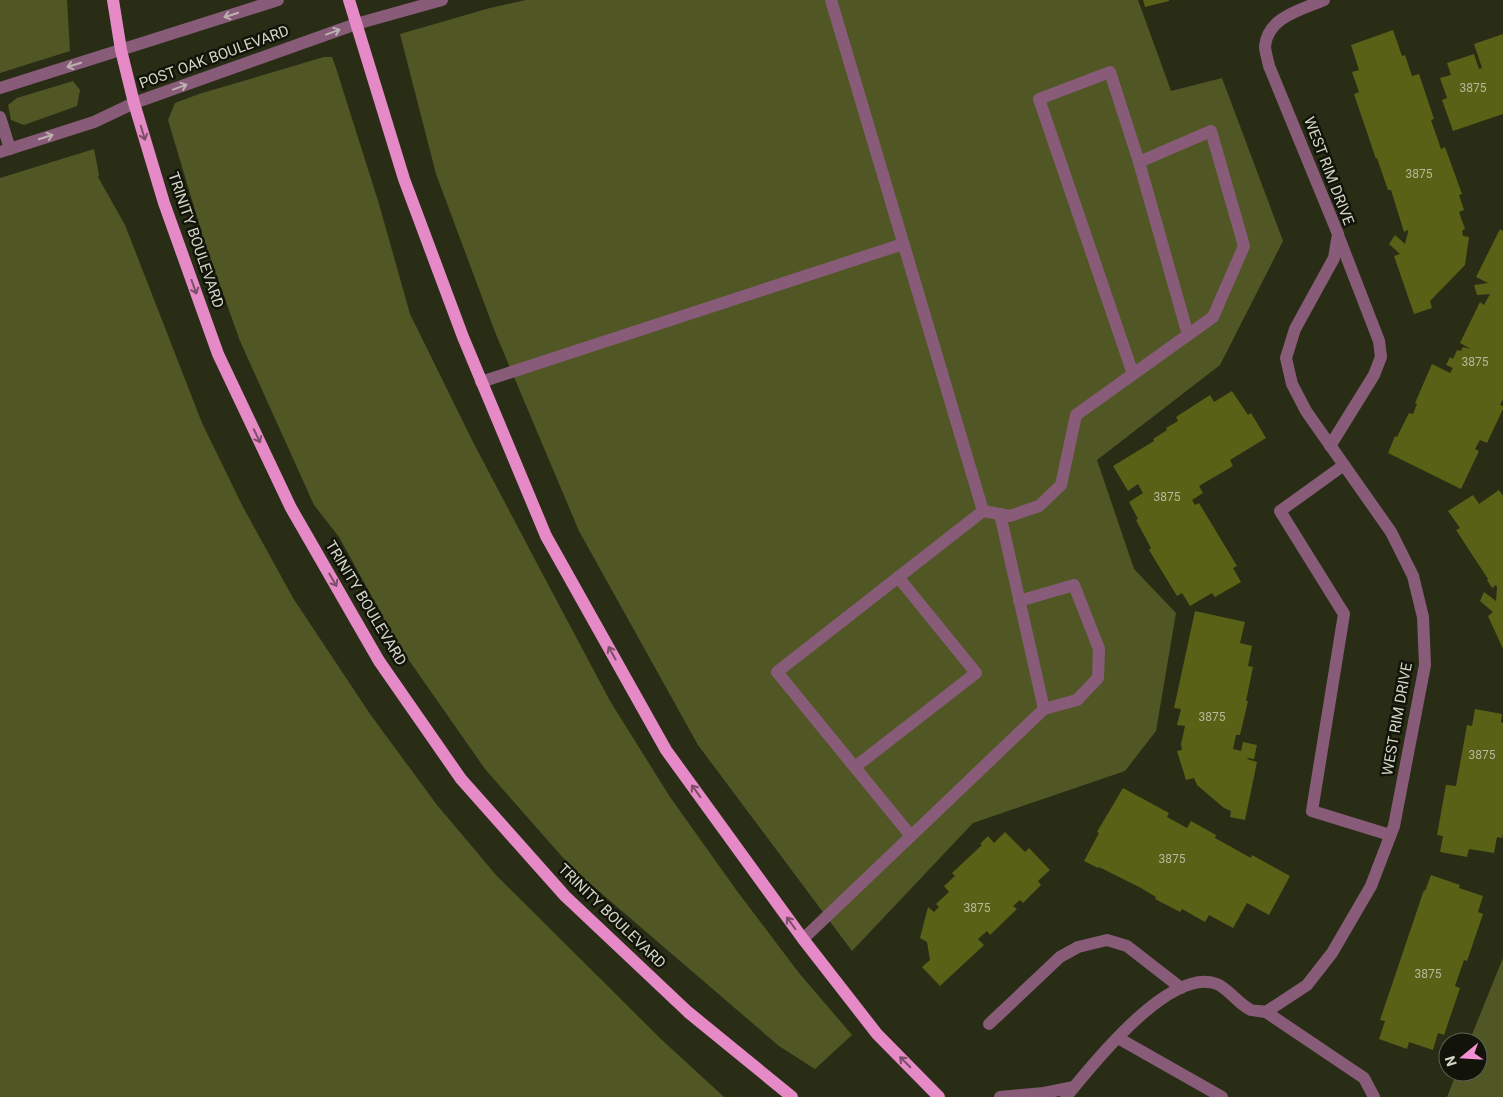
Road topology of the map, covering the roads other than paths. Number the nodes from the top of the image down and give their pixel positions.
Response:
1 (113, 0) edge
2 (278, 0) edge
3 (349, 0) edge
4 (442, 0) edge
5 (830, 0) edge
6 (1324, 0) edge
7 (356, 24) junction
8 (121, 50) junction
9 (0, 88) edge
10 (134, 103) junction
11 (0, 117) edge
12 (5, 150) edge
13 (1140, 162) junction
14 (1338, 234) junction
15 (903, 244) junction
16 (1188, 335) junction
17 (1133, 374) junction
18 (482, 382) junction
19 (1330, 446) junction
20 (1344, 465) junction
21 (983, 511) junction
22 (1000, 514) junction
23 (898, 577) junction
24 (1019, 601) junction
25 (1044, 709) junction
26 (855, 767) junction
27 (911, 836) junction
28 (1390, 836) junction
29 (804, 939) junction
30 (1181, 988) junction
31 (1266, 1012) junction
32 (989, 1024) dead end
33 (1118, 1038) junction
34 (1070, 1092) edge
35 (792, 1097) edge
36 (939, 1097) edge
37 (1000, 1097) edge
38 (1222, 1097) edge
39 (1374, 1097) edge

1 - 8 main road, TRINITY BOULEVARD
2 -> 8 street
3 - 7 main road
4 - 7 street, POST OAK BOULEVARD
5 - 15 street
6 - 14 street, WEST RIM DRIVE
10 -> 7 street, POST OAK BOULEVARD
7 - 18 main road
8 -> 9 street
8 - 10 main road, TRINITY BOULEVARD
12 -> 10 street, POST OAK BOULEVARD
10 -> 35 main road, TRINITY BOULEVARD
11 - 12 street
13 - 16 street
13 - 16 street
13 - 17 street
14 - 19 street
14 - 19 street, WEST RIM DRIVE
15 - 18 street
15 - 21 street
16 - 17 street
17 - 22 street
29 -> 18 main road
19 - 20 street, WEST RIM DRIVE
20 - 28 street, WEST RIM DRIVE
20 - 28 street
21 - 22 street
21 - 23 street
22 - 24 street
23 - 26 street
23 - 26 street
24 - 25 street
24 - 25 street
25 - 27 street
26 - 27 street
27 - 29 street
28 - 31 street, WEST RIM DRIVE
36 -> 29 main road
30 - 31 street
30 - 32 street
30 - 33 street
31 - 39 street
33 - 34 street
33 - 38 street
34 - 37 street

